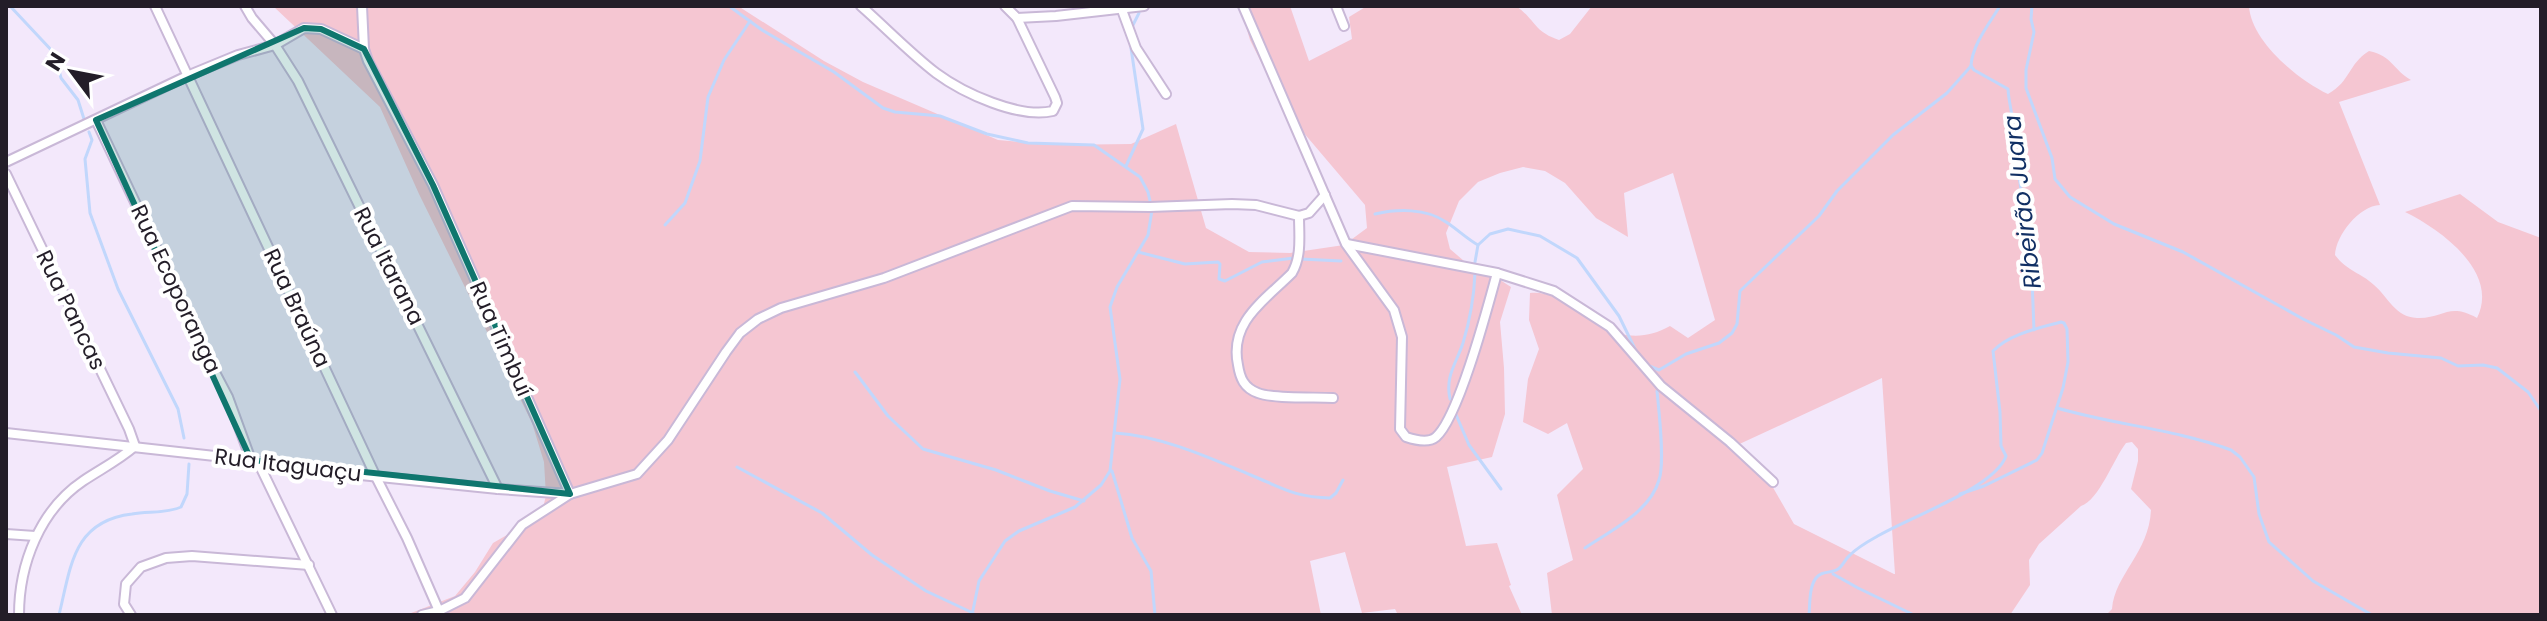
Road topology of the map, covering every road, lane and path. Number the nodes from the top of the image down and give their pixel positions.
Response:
1 (155, 6) edge
2 (245, 6) edge
3 (362, 6) edge
4 (861, 6) edge
5 (1005, 6) edge
6 (1144, 6) edge
7 (1243, 6) edge
8 (1336, 6) edge
9 (1122, 10) junction
10 (1017, 18) junction
11 (1344, 26) dead end
12 (275, 45) junction
13 (364, 49) junction
14 (187, 76) junction
15 (1166, 94) dead end
16 (96, 120) junction
17 (6, 162) edge
18 (6, 174) edge
19 (1325, 195) junction
20 (1299, 216) junction
21 (1346, 244) junction
22 (1497, 273) junction
23 (1333, 398) dead end
24 (6, 433) edge
25 (135, 446) junction
26 (254, 461) junction
27 (375, 475) junction
28 (1773, 482) dead end
29 (498, 489) junction
30 (570, 494) junction
31 (6, 534) edge
32 (35, 536) junction
33 (309, 565) junction
34 (439, 611) junction
35 (19, 615) edge
36 (131, 615) edge
37 (332, 615) edge
38 (422, 615) edge

1 - 14 street, Rua Braúna
2 - 12 street, Rua Itarana
3 - 13 street
4 - 10 street
5 - 10 street
6 - 9 street
7 - 19 street
8 - 11 street
9 - 10 street
9 - 15 street
12 - 13 street
12 - 14 street
12 - 29 street, Rua Itarana
13 - 30 street, Rua Timbuí
14 - 16 street
14 - 27 street, Rua Braúna
16 - 17 street
16 - 26 street, Rua Ecoporanga
18 - 25 street, Rua Pancas
19 - 20 street
19 - 21 street
20 - 23 street
20 - 30 street
21 - 22 street
21 - 22 street
22 - 28 street
24 - 25 street, Rua Itaguaçu
25 - 26 street, Rua Itaguaçu
25 - 32 street
26 - 27 street, Rua Itaguaçu
26 - 33 street, Rua Ecoporanga
27 - 29 street, Rua Itaguaçu
27 - 34 street, Rua Braúna
29 - 30 street, Rua Itaguaçu
30 - 34 street
31 - 32 street
32 - 35 street
33 - 36 street
33 - 37 street, Rua Ecoporanga
34 - 38 street

